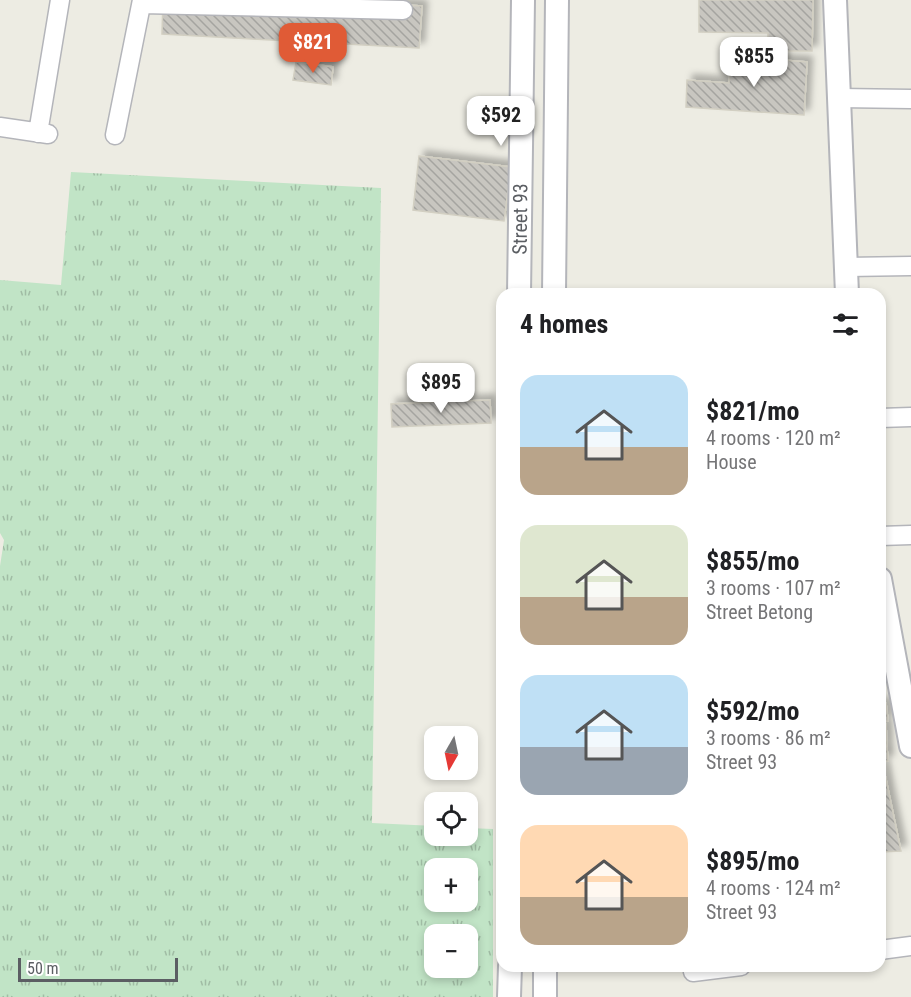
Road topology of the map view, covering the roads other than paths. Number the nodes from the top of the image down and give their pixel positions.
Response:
1 (60, 0) edge
2 (523, 0) edge
3 (557, 0) edge
4 (835, 0) edge
5 (142, 2) edge
6 (403, 10) dead end
7 (839, 98) junction
8 (911, 99) edge
9 (0, 127) edge
10 (115, 135) dead end
11 (846, 267) junction
12 (911, 267) edge
13 (519, 288) edge
14 (554, 288) edge
15 (847, 288) edge
16 (911, 417) edge
17 (886, 418) edge
18 (911, 535) edge
19 (886, 536) edge
20 (886, 605) edge
21 (906, 692) edge
22 (911, 746) edge
23 (911, 946) edge
24 (886, 949) edge
25 (510, 972) edge
26 (545, 972) edge
27 (510, 997) edge
28 (545, 997) edge

1 - 9 street
2 - 13 street, Street 93
3 - 14 street, Street 93
4 - 7 street
5 - 6 street
5 - 10 street
7 - 8 street
7 - 11 street
11 - 12 street
11 - 15 street
16 - 17 street
18 - 19 street
20 - 21 street
21 - 22 street
23 - 24 street
25 - 27 street
26 - 28 street

